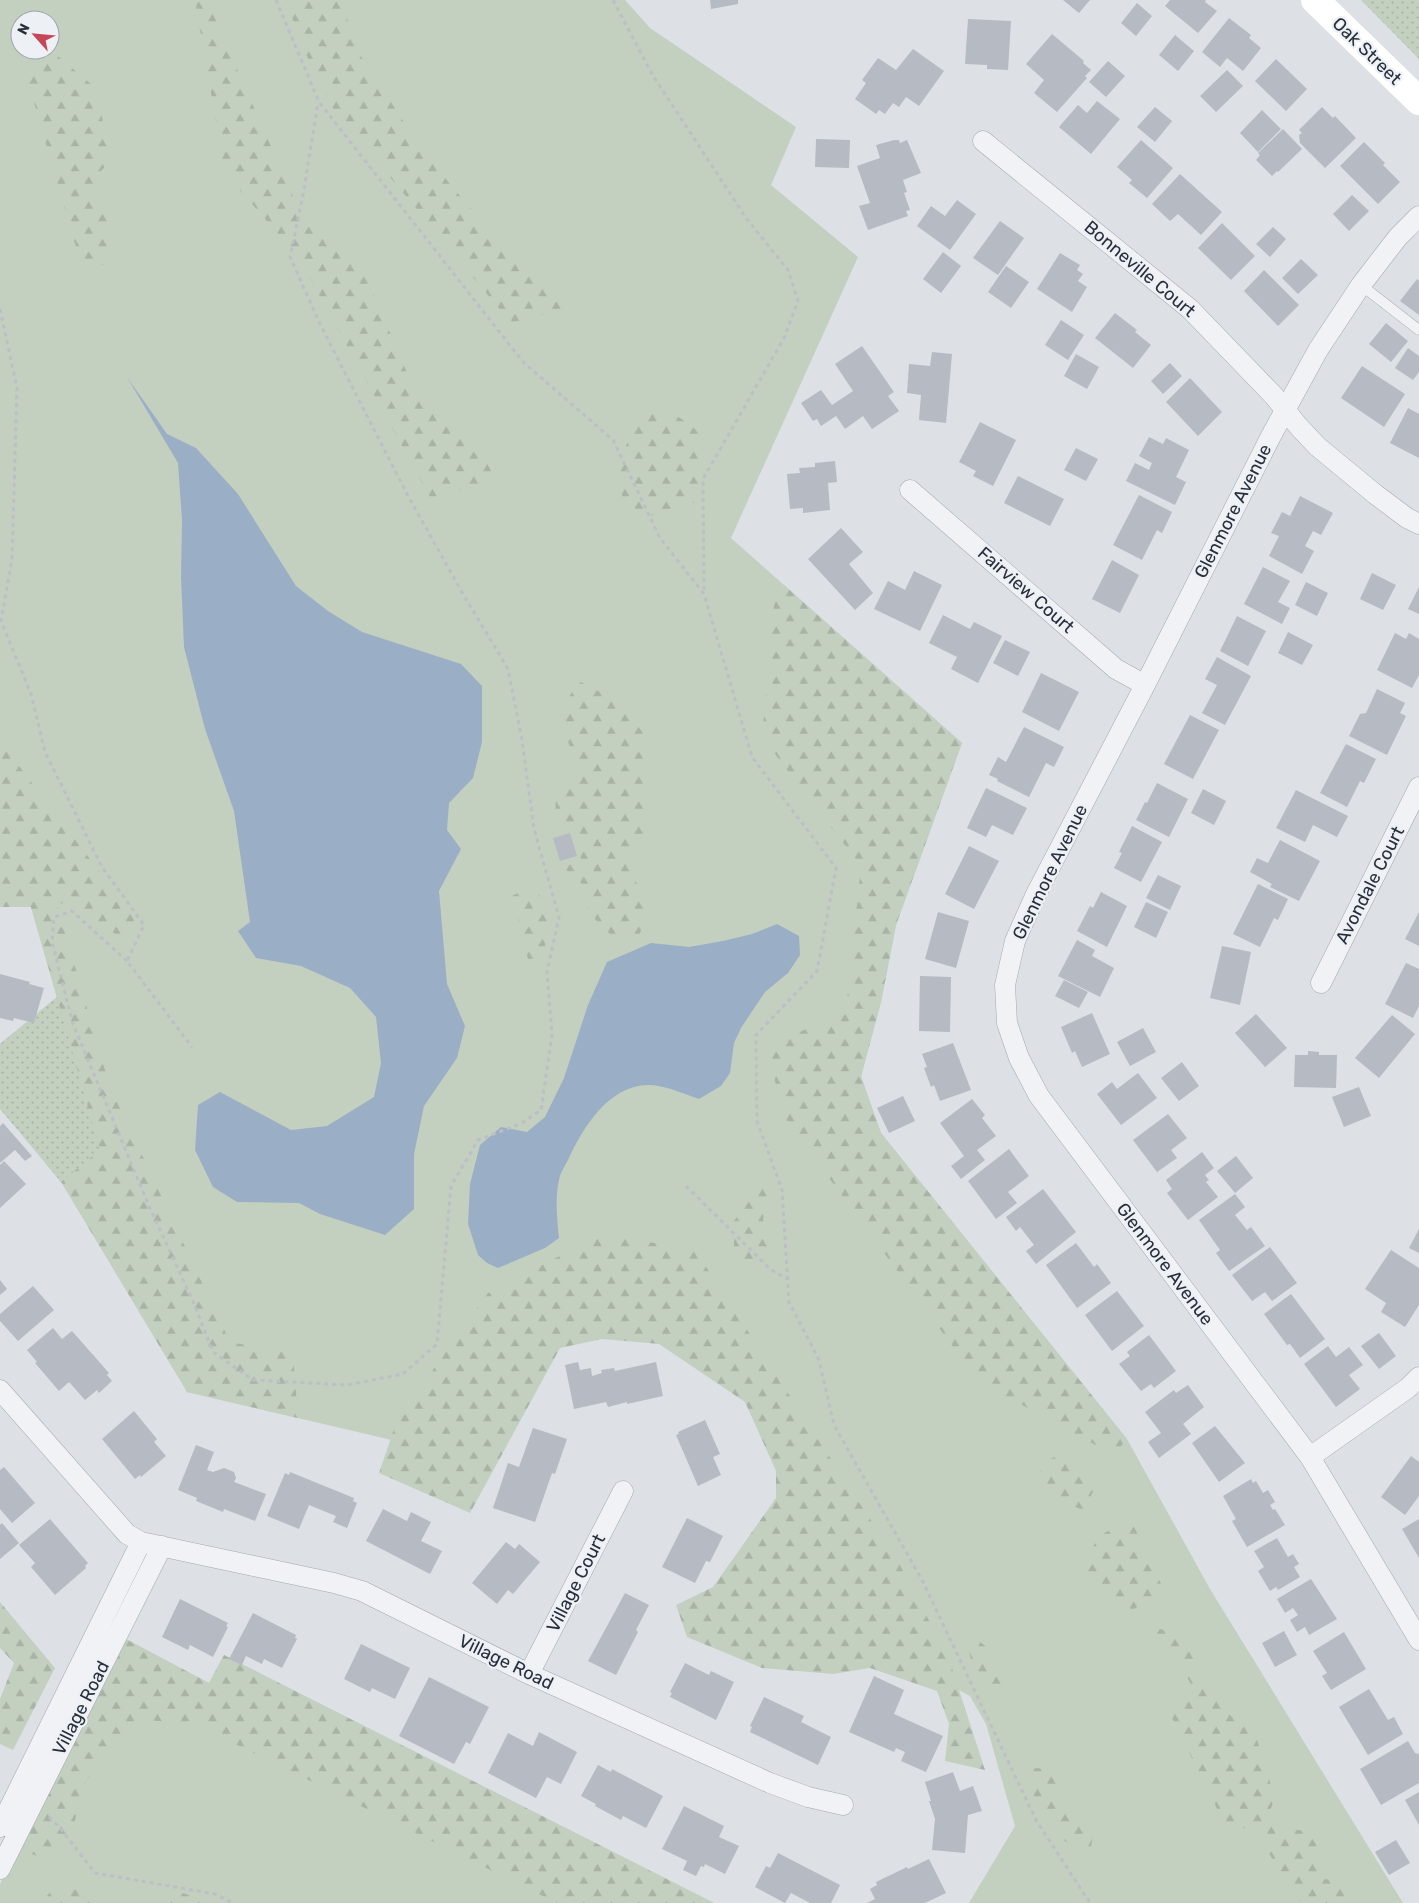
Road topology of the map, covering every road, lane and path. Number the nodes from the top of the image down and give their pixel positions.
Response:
1 (276, 0) edge
2 (613, 0) edge
3 (1315, 0) edge
4 (318, 102) junction
5 (1419, 102) edge
6 (983, 141) dead end
7 (1419, 216) edge
8 (1361, 285) junction
9 (0, 309) edge
10 (1419, 330) edge
11 (1285, 410) junction
12 (910, 490) dead end
13 (1419, 524) edge
14 (704, 594) junction
15 (1145, 685) junction
16 (1419, 787) edge
17 (127, 961) junction
18 (1321, 982) dead end
19 (192, 1047) dead end
20 (686, 1186) dead end
21 (788, 1279) junction
22 (1419, 1378) edge
23 (0, 1390) edge
24 (1310, 1457) junction
25 (623, 1491) dead end
26 (141, 1542) junction
27 (162, 1546) junction
28 (1419, 1640) edge
29 (530, 1674) junction
30 (34, 1802) junction
31 (842, 1805) dead end
32 (0, 1828) edge
33 (0, 1869) edge
34 (233, 1903) edge
35 (1090, 1903) edge

1 - 4 path
2 - 14 path
3 - 5 street, Oak Street
4 - 14 path
4 - 17 path
6 - 11 street, Bonneville Court
7 - 8 street, Glenmore Avenue
8 - 10 lane
8 - 11 street, Glenmore Avenue
9 - 17 path
11 - 13 street, Bonneville Court
11 - 15 street, Glenmore Avenue
12 - 15 street, Fairview Court
14 - 21 path
15 - 24 street, Glenmore Avenue
16 - 18 street, Avondale Court
17 - 19 path
20 - 21 path
21 - 35 path
22 - 24 street
23 - 26 street, Village Road
24 - 28 street, Glenmore Avenue
25 - 29 street, Village Court
26 - 27 street, Village Road
26 - 32 street, Village Road
27 - 29 street, Village Road
27 - 30 street, Village Road
29 - 31 street, Village Road
30 - 33 street, Village Road
30 - 34 path

